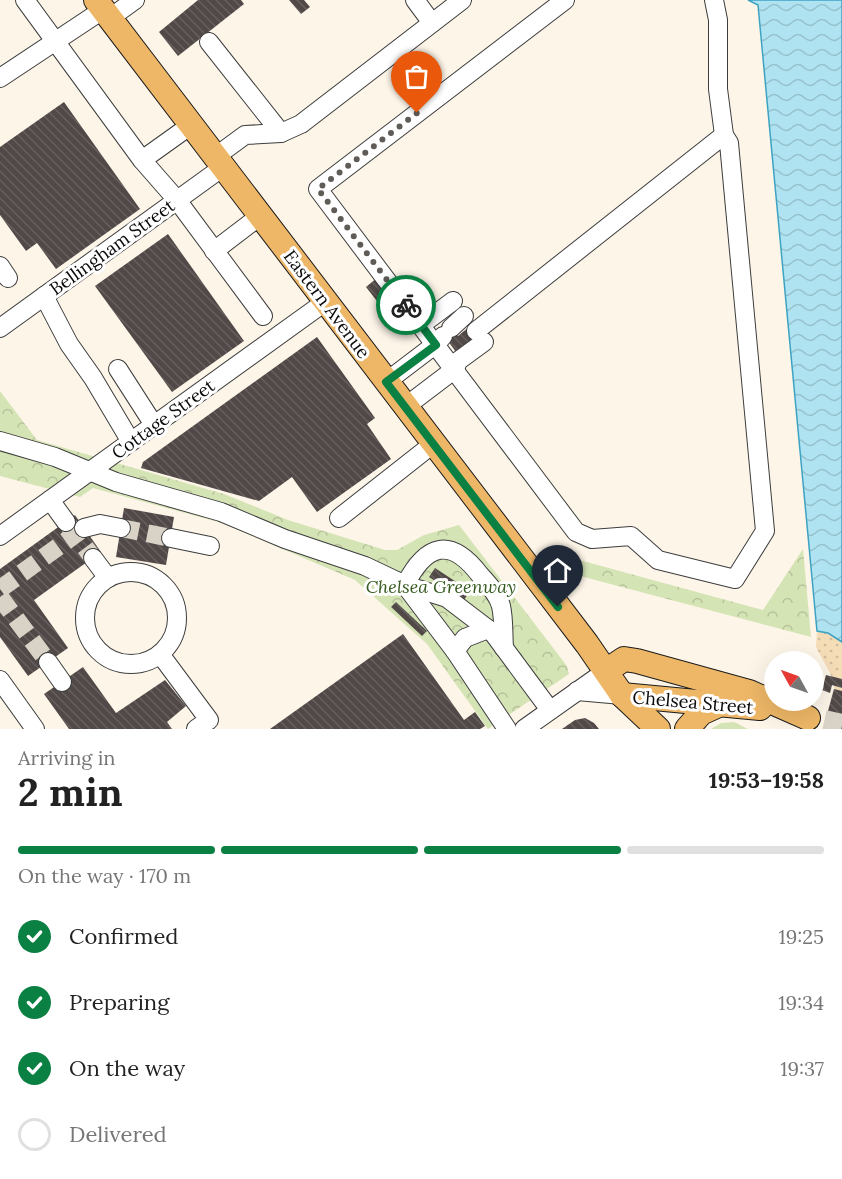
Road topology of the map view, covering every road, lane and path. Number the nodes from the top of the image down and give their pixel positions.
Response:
1 (25, 0) edge
2 (135, 0) edge
3 (415, 0) edge
4 (462, 0) edge
5 (565, 0) edge
6 (714, 0) edge
7 (103, 9) edge
8 (432, 23) junction
9 (55, 42) junction
10 (209, 42) dead end
11 (0, 78) edge
12 (191, 124) junction
13 (280, 133) junction
14 (724, 135) junction
15 (142, 160) junction
16 (219, 162) junction
17 (177, 201) junction
18 (260, 216) junction
19 (214, 251) junction
20 (44, 296) junction
21 (325, 302) junction
22 (453, 302) dead end
23 (263, 316) dead end
24 (421, 325) junction
25 (0, 327) edge
26 (449, 331) junction
27 (118, 369) dead end
28 (455, 369) junction
29 (386, 382) junction
30 (405, 408) junction
31 (154, 425) junction
32 (0, 441) edge
33 (131, 442) junction
34 (433, 444) junction
35 (90, 471) junction
36 (50, 500) junction
37 (339, 518) dead end
38 (66, 522) tunnel mouth
39 (84, 528) tunnel mouth
40 (121, 528) tunnel mouth
41 (0, 536) edge
42 (171, 538) tunnel mouth
43 (210, 546) dead end
44 (93, 558) tunnel mouth
45 (108, 578) junction
46 (405, 585) junction
47 (488, 629) junction
48 (504, 648) junction
49 (455, 651) junction
50 (160, 654) junction
51 (48, 662) tunnel mouth
52 (615, 665) junction
53 (0, 681) edge
54 (62, 682) dead end
55 (577, 691) junction
56 (622, 695) junction
57 (729, 696) junction
58 (550, 710) junction
59 (816, 720) tunnel mouth
60 (35, 729) edge
61 (196, 729) edge
62 (507, 729) edge
63 (524, 729) edge
64 (635, 729) edge
65 (658, 729) edge
66 (687, 729) edge

1 - 9 street
2 - 7 street
3 - 8 street
4 - 8 street
5 - 24 street
6 - 14 street
7 - 9 street
7 - 12 main road, Eastern Avenue
8 - 13 street
9 - 11 street
9 - 15 street
10 - 13 street
12 - 15 street
12 - 16 main road, Eastern Avenue
13 - 16 street, Bellingham Street
14 - 28 street
14 - 28 street
15 - 17 street
16 - 17 street, Bellingham Street
16 - 18 main road, Eastern Avenue
17 - 19 street
17 - 20 street, Bellingham Street
18 - 19 street
18 - 21 main road, Eastern Avenue
19 - 23 street
20 - 25 street, Bellingham Street
20 - 33 street
21 - 29 main road, Eastern Avenue
21 - 31 street, Cottage Street
22 - 24 street
24 - 26 street
26 - 28 street
26 - 29 street
27 - 31 street
28 - 30 street
29 - 30 main road, Eastern Avenue
30 - 34 main road, Eastern Avenue
31 - 33 street, Cottage Street
32 - 35 street
33 - 35 street, Cottage Street
34 - 37 street
34 - 52 main road, Eastern Avenue
35 - 36 street, Cottage Street
35 - 46 street
36 - 38 street
36 - 41 street, Cottage Street
39 - 40 street
42 - 43 street
44 - 45 street
45 - 50 street
45 - 50 street
46 - 47 street
46 - 48 street
46 - 49 street
47 - 48 street
47 - 49 street
48 - 58 street
49 - 62 street
50 - 61 street
51 - 54 street
52 - 55 street
52 - 56 main road, Eastern Avenue
52 - 57 main road, Chelsea Street
53 - 60 street
55 - 56 street, Chelsea Street
55 - 58 street
56 - 57 main road, Chelsea Street
56 - 64 main road
56 - 65 main road
57 - 59 main road, Chelsea Street
57 - 66 main road
58 - 63 street

